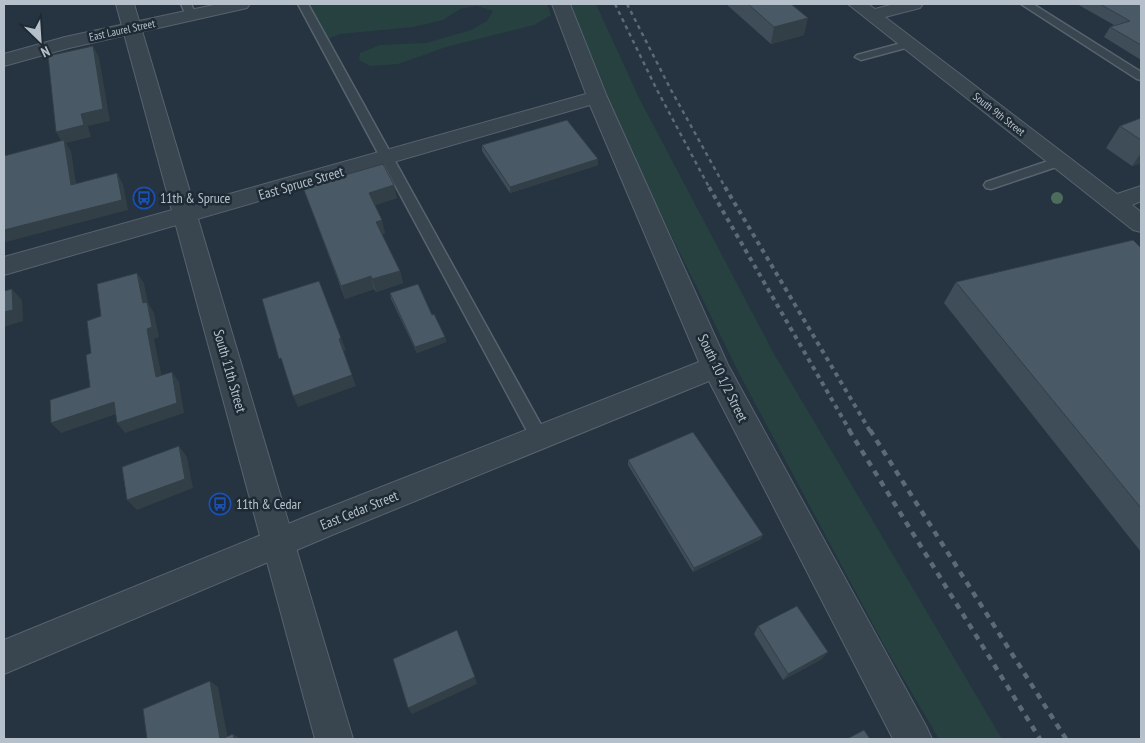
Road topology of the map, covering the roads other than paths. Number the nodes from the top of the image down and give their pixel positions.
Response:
1 (127, 4) edge
2 (240, 4) edge
3 (303, 4) edge
4 (561, 4) edge
5 (914, 4) edge
6 (1026, 4) edge
7 (188, 9) edge
8 (864, 9) edge
9 (132, 28) junction
10 (909, 44) junction
11 (861, 57) dead end
12 (4, 60) edge
13 (1141, 77) edge
14 (597, 97) junction
15 (386, 159) junction
16 (1060, 160) junction
17 (990, 185) dead end
18 (1141, 193) edge
19 (1115, 203) junction
20 (185, 215) junction
21 (1141, 224) edge
22 (4, 266) edge
23 (715, 367) junction
24 (539, 437) junction
25 (278, 543) junction
26 (4, 657) edge
27 (334, 739) edge
28 (913, 739) edge

1 - 9 street, South 11th Street
2 - 7 street, East Laurel Street
3 - 15 lane
4 - 14 street, South 10 1/2 Street
5 - 8 street
6 - 13 lane
7 - 9 street, East Laurel Street
8 - 10 street, South 9th Street
9 - 12 street, East Laurel Street
9 - 20 street, South 11th Street
10 - 11 lane
10 - 16 street, South 9th Street
14 - 15 street, East Spruce Street
14 - 23 street, South 10 1/2 Street
15 - 20 street, East Spruce Street
15 - 24 lane
16 - 17 lane
16 - 19 street, South 9th Street
18 - 19 street
19 - 21 street, South 9th Street
20 - 22 street, East Spruce Street
20 - 25 street, South 11th Street
23 - 24 street, East Cedar Street
23 - 28 street, South 10 1/2 Street
24 - 25 street, East Cedar Street
25 - 26 street, East Cedar Street
25 - 27 street, South 11th Street

